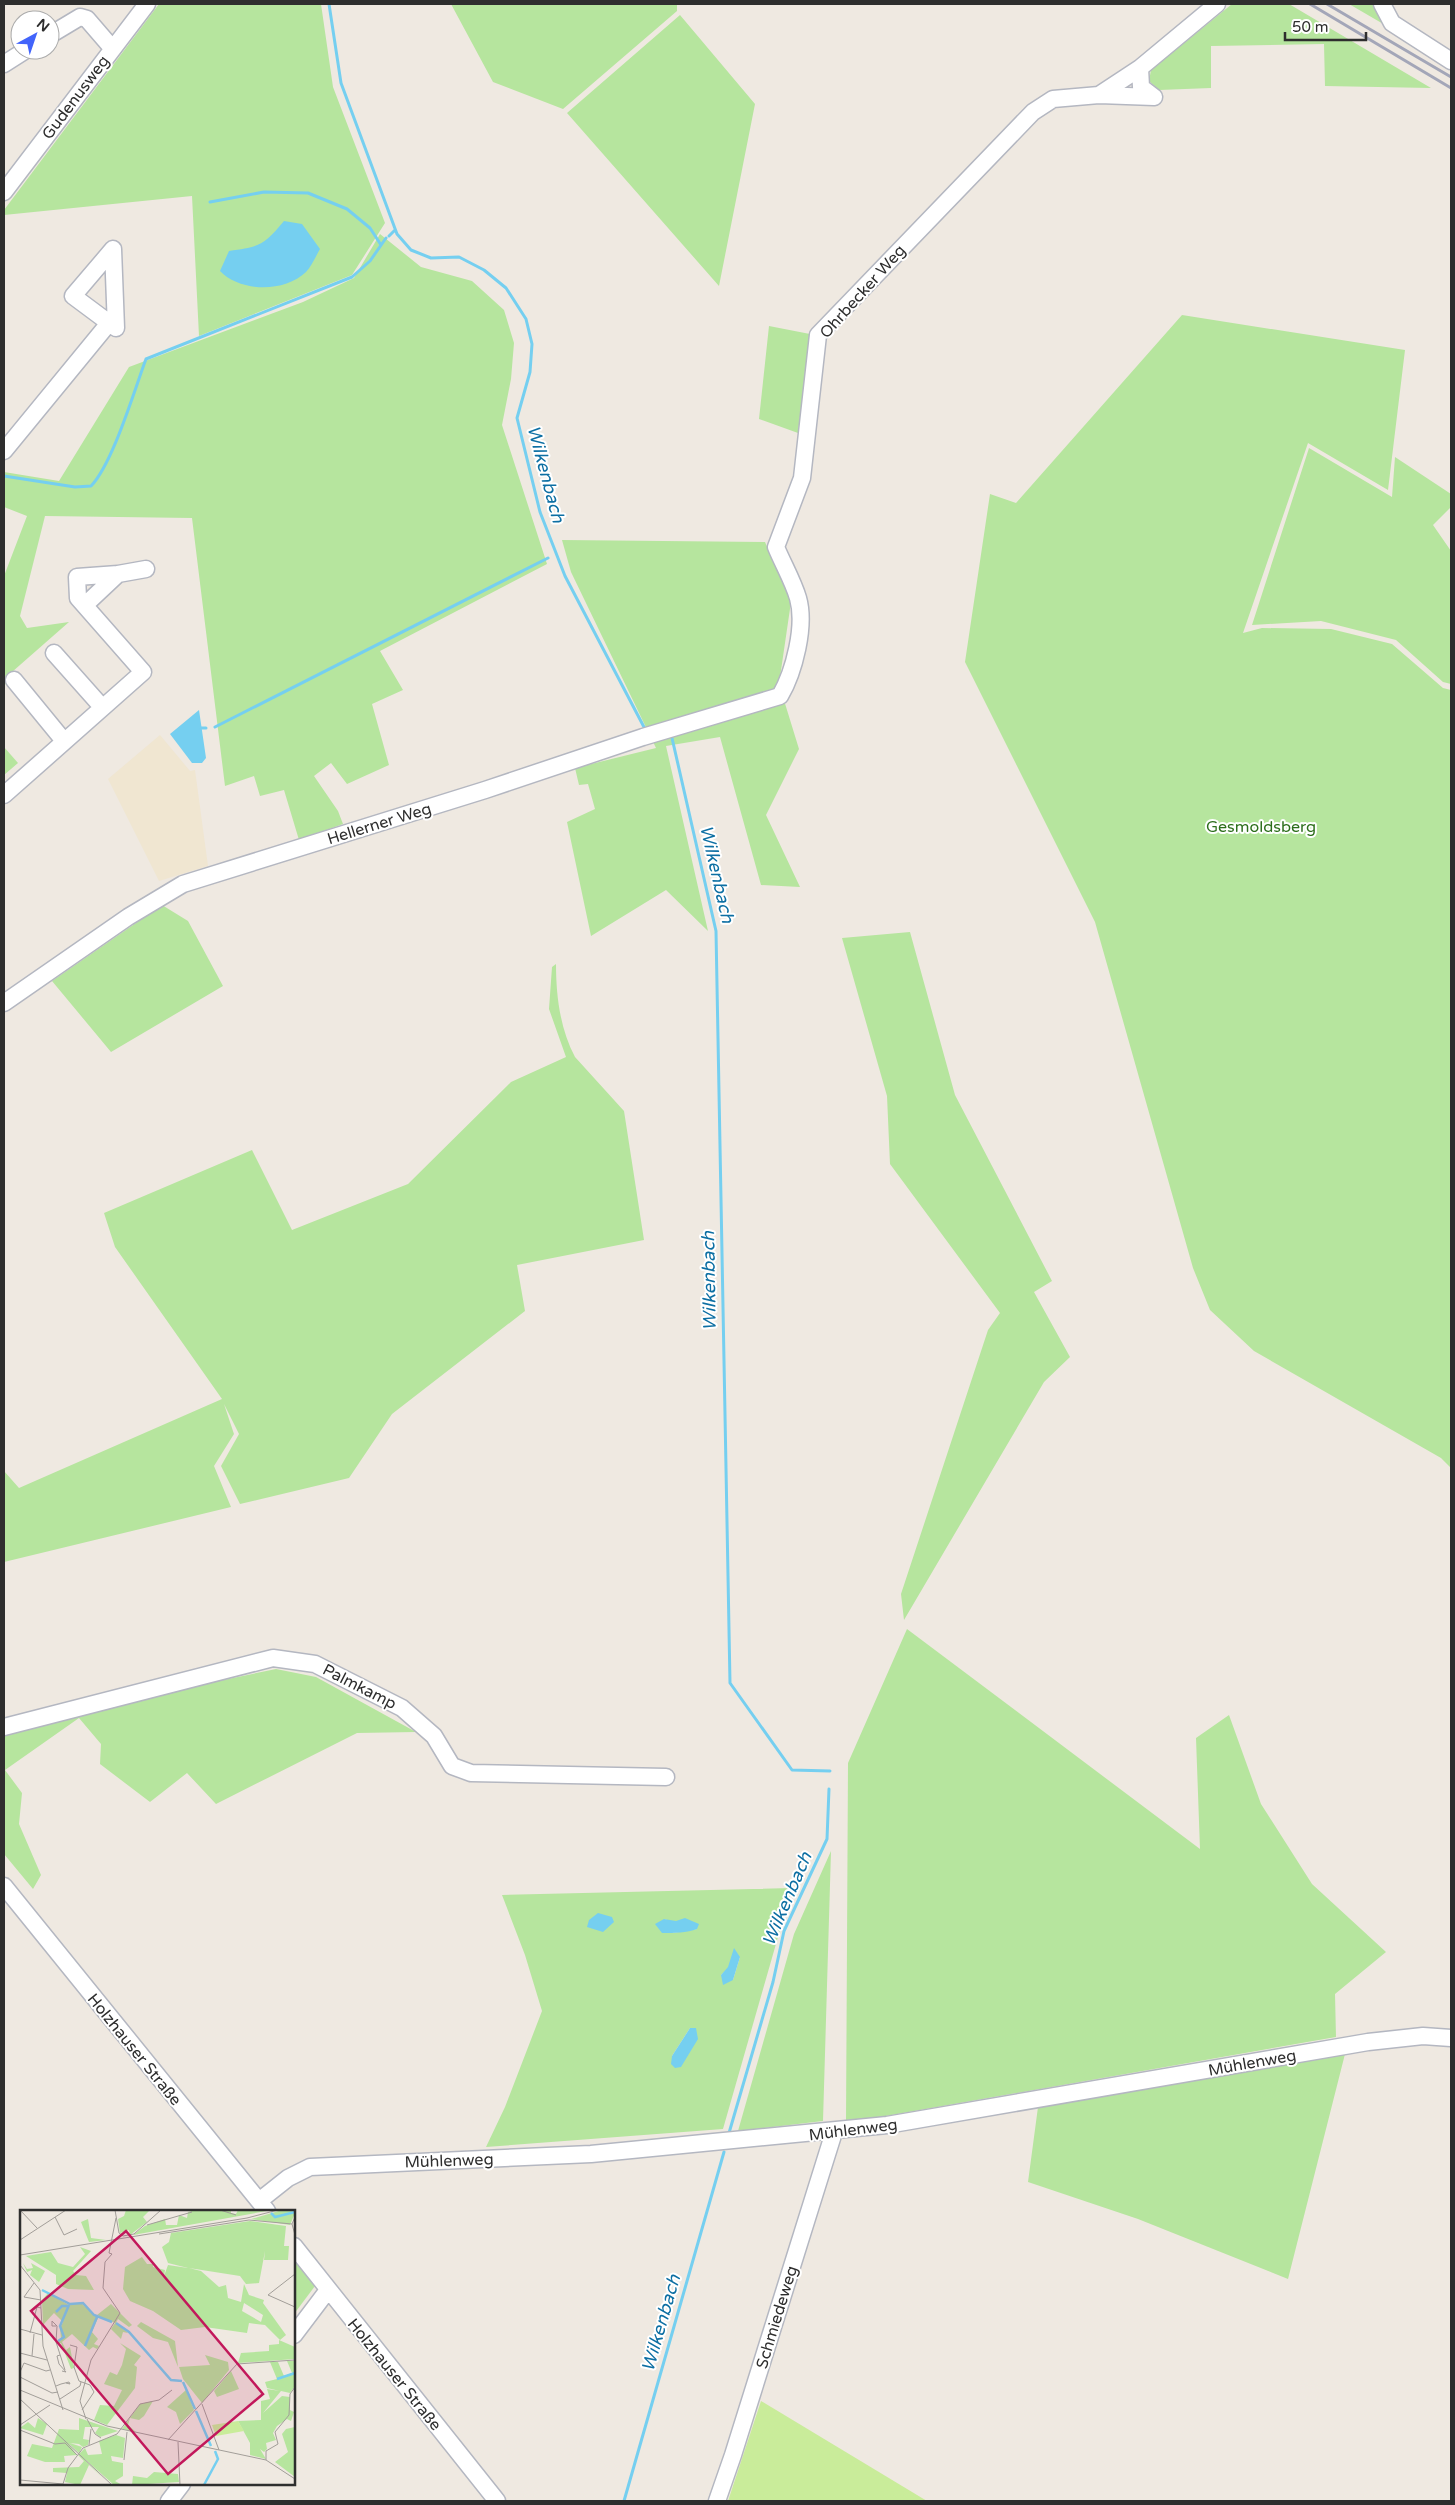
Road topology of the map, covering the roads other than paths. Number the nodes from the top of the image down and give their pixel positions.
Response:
1 (147, 4) edge
2 (1217, 4) edge
3 (1382, 4) edge
4 (60, 29) edge
5 (112, 48) junction
6 (1451, 61) edge
7 (1140, 68) junction
8 (1099, 95) junction
9 (4, 192) edge
10 (109, 323) dead end
11 (4, 450) edge
12 (146, 569) dead end
13 (118, 574) junction
14 (85, 605) junction
15 (54, 653) dead end
16 (14, 680) dead end
17 (780, 696) joint
18 (102, 708) junction
19 (64, 741) junction
20 (4, 795) edge
21 (4, 1003) edge
22 (4, 1727) edge
23 (666, 1777) dead end
24 (4, 1886) edge
25 (1451, 2038) edge
26 (834, 2132) junction
27 (263, 2206) edge
28 (295, 2247) edge
29 (328, 2290) junction
30 (295, 2335) edge
31 (181, 2485) edge
32 (169, 2501) edge
33 (497, 2501) edge
34 (717, 2501) edge

1 - 5 street, Gudenusweg
2 - 7 street, Ohrbecker Weg
3 - 6 street
4 - 5 street
5 - 9 street, Gudenusweg
7 - 8 street, Ohrbecker Weg
7 - 8 street, Ohrbecker Weg
8 - 17 street, Ohrbecker Weg
10 - 11 street
12 - 13 street
13 - 14 street
13 - 14 street
14 - 18 street
15 - 18 street
16 - 19 street
17 - 21 street, Hellerner Weg
18 - 19 street
19 - 20 street
22 - 23 street, Palmkamp
24 - 27 street, Holzhauser Straße
25 - 26 street, Mühlenweg
26 - 27 street, Mühlenweg
26 - 34 street, Schmiedeweg
28 - 29 street, Holzhauser Straße
29 - 30 street
29 - 33 street, Holzhauser Straße
31 - 32 street

